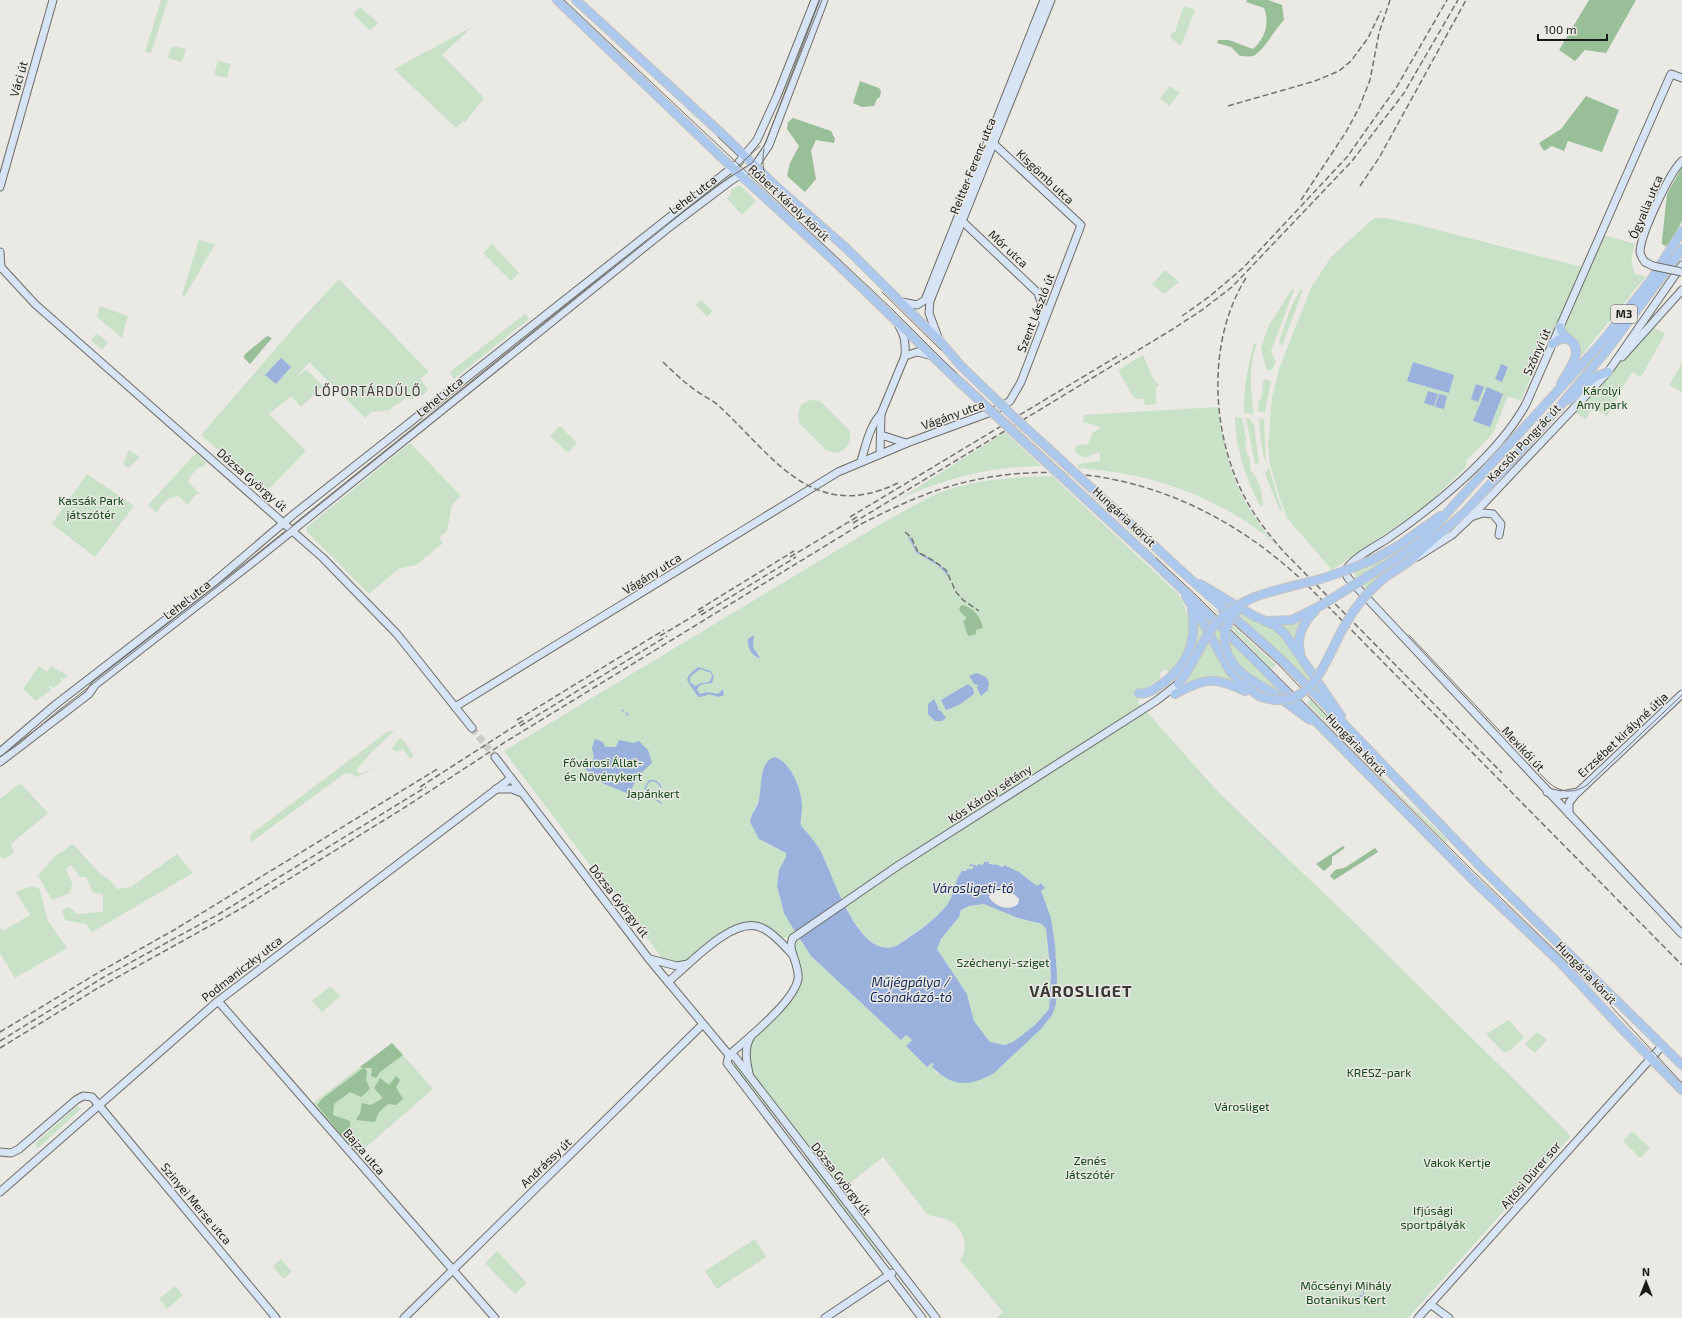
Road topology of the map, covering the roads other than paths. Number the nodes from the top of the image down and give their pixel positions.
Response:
1 (53, 0) edge
2 (557, 0) edge
3 (576, 0) edge
4 (814, 0) edge
5 (824, 0) edge
6 (1044, 0) edge
7 (1051, 0) edge
8 (1032, 39) junction
9 (1682, 78) edge
10 (994, 144) junction
11 (745, 156) junction
12 (1681, 162) edge
13 (755, 166) junction
14 (733, 167) junction
15 (741, 175) junction
16 (0, 187) edge
17 (960, 219) junction
18 (1081, 225) joint
19 (1682, 231) edge
20 (1682, 249) edge
21 (0, 252) edge
22 (1682, 265) edge
23 (0, 267) edge
24 (1682, 272) edge
25 (1682, 285) edge
26 (1682, 290) edge
27 (1676, 296) junction
28 (1054, 297) junction
29 (1041, 298) junction
30 (902, 302) junction
31 (894, 317) junction
32 (1560, 327) junction
33 (1041, 329) junction
34 (1567, 339) junction
35 (939, 340) junction
36 (1552, 344) junction
37 (905, 356) junction
38 (933, 356) junction
39 (1608, 372) junction
40 (1558, 391) junction
41 (1006, 405) joint
42 (1560, 406) junction
43 (881, 414) junction
44 (1014, 417) joint
45 (1005, 424) joint
46 (881, 435) junction
47 (868, 439) junction
48 (907, 443) junction
49 (880, 454) junction
50 (860, 461) junction
51 (1479, 494) junction
52 (1458, 502) junction
53 (1470, 518) junction
54 (284, 523) junction
55 (292, 530) junction
56 (1498, 535) dead end
57 (1425, 538) junction
58 (1408, 562) junction
59 (1185, 575) junction
60 (1348, 578) joint
61 (1178, 585) junction
62 (1259, 596) junction
63 (1192, 607) junction
64 (1309, 615) junction
65 (1263, 620) junction
66 (1302, 658) junction
67 (1178, 684) joint
68 (1139, 693) dead end
69 (1175, 694) joint
70 (1682, 694) edge
71 (1259, 696) junction
72 (1156, 701) junction
73 (455, 707) junction
74 (472, 728) tunnel mouth
75 (1325, 730) junction
76 (1359, 741) junction
77 (0, 752) edge
78 (495, 757) tunnel mouth
79 (0, 762) edge
80 (511, 778) junction
81 (495, 790) junction
82 (1548, 792) junction
83 (1578, 792) junction
84 (523, 794) junction
85 (1569, 814) junction
86 (768, 932) junction
87 (1682, 934) edge
88 (794, 938) junction
89 (792, 954) junction
90 (650, 958) junction
91 (690, 963) junction
92 (668, 982) junction
93 (218, 1000) junction
94 (703, 1024) junction
95 (752, 1034) junction
96 (1662, 1046) junction
97 (729, 1055) junction
98 (1650, 1057) junction
99 (1682, 1065) edge
100 (750, 1077) junction
101 (1682, 1090) edge
102 (100, 1104) junction
103 (0, 1152) edge
104 (0, 1192) edge
105 (897, 1270) junction
106 (453, 1271) junction
107 (889, 1276) junction
108 (1430, 1304) junction
109 (276, 1318) edge
110 (404, 1318) edge
111 (495, 1318) edge
112 (825, 1318) edge
113 (922, 1318) edge
114 (936, 1318) edge
115 (1418, 1318) edge
116 (1449, 1318) edge

1 - 16 street, Váci út
2 - 14 main road, Róbert Károly körút
3 - 11 main road, Róbert Károly körút
4 - 11 street, Lehel utca
5 - 13 street, Lehel utca
6 - 8 street, Reitter Ferenc utca
7 - 8 street, Reitter Ferenc utca
8 - 10 street, Reitter Ferenc utca
8 - 17 street, Reitter Ferenc utca
9 - 32 street, Szőnyi út
10 - 17 street, Reitter Ferenc utca
10 - 18 street, Kisgömb utca
11 - 13 main road, Róbert Károly körút
11 - 14 street, Lehel utca
12 - 24 street, Ógyalla utca, bridge
13 - 15 street, Lehel utca
13 - 30 main road, Róbert Károly körút
14 - 15 main road, Róbert Károly körút
14 - 54 street, Lehel utca
15 - 31 main road, Róbert Károly körút
15 - 55 street, Lehel utca
17 - 29 street, Mór utca
17 - 30 street, Reitter Ferenc utca
17 - 35 street, Reitter Ferenc utca
18 - 28 street, Szent László út
19 - 40 main road, Kacsóh Pongrác út / M3
20 - 42 main road, Kacsóh Pongrác út / M3
21 - 23 street
22 - 39 street, Kacsóh Pongrác út
23 - 54 street, Dózsa György út
25 - 27 street
26 - 27 street
27 - 39 street
28 - 29 street
28 - 33 street, Szent László út
29 - 33 street
30 - 35 main road, Róbert Károly körút
31 - 37 street
31 - 38 main road, Róbert Károly körút
32 - 34 main road
32 - 36 street, Szőnyi út
33 - 41 street, Szent László út
34 - 36 main road
34 - 40 main road
35 - 44 main road, Róbert Károly körút, bridge
36 - 60 street, Szőnyi út
37 - 38 street
37 - 43 street
38 - 45 main road, Róbert Károly körút, bridge
39 - 42 main road
39 - 53 street, Kacsóh Pongrác út
40 - 52 main road, Kacsóh Pongrác út / M3
41 - 48 street, Vágány utca
42 - 51 main road, Kacsóh Pongrác út / M3
43 - 46 street
43 - 47 street
44 - 59 main road, Hungária körút, bridge
45 - 61 main road, Hungária körút, bridge
46 - 48 street
46 - 49 street
47 - 49 street
47 - 50 street
48 - 49 street, Vágány utca
49 - 50 street, Vágány utca
50 - 73 street, Vágány utca
51 - 57 main road
51 - 58 main road
52 - 57 main road
52 - 62 main road, bridge
53 - 56 street
53 - 58 street, Kacsóh Pongrác út
54 - 55 street, Dózsa György út
54 - 77 street, Lehel utca
55 - 73 street, Dózsa György út
55 - 79 street, Lehel utca
57 - 64 main road, bridge
58 - 71 main road, bridge
59 - 65 main road
59 - 76 main road, Hungária körút
60 - 82 street, Mexikói út
61 - 63 main road
61 - 75 main road, Hungária körút
62 - 67 main road, bridge
62 - 75 main road, bridge
63 - 68 main road
63 - 71 main road
64 - 65 main road
64 - 66 main road
65 - 66 main road
66 - 76 main road
67 - 72 street
69 - 71 main road
69 - 72 street
70 - 83 street, Erzsébet királyné útja
72 - 88 street, Kós Károly sétány
73 - 74 street, Dózsa György út
75 - 98 main road, Hungária körút
76 - 96 main road, Hungária körút
78 - 80 street, Dózsa György út
80 - 81 street, Podmaniczky utca
80 - 84 street, Dózsa György út
81 - 84 street
81 - 93 street, Podmaniczky utca
82 - 83 street, Erzsébet királyné útja
82 - 85 street, Mexikói út
83 - 85 street, Erzsébet királyné útja
84 - 90 street, Dózsa György út
85 - 87 street, Mexikói út
86 - 88 street
86 - 89 street
86 - 91 street
88 - 89 street
89 - 95 street
90 - 91 street
90 - 92 street, Dózsa György út
91 - 92 street
92 - 94 street, Dózsa György út
93 - 102 street, Podmaniczky utca
93 - 106 street, Bajza utca
94 - 97 street, Dózsa György út
94 - 106 street, Andrássy út
95 - 97 street
95 - 100 street
96 - 98 street, Ajtósi Dürer sor
96 - 99 main road, Hungária körút
97 - 100 street, Dózsa György út
97 - 107 street, Dózsa György út
98 - 101 main road, Hungária körút
98 - 108 street, Ajtósi Dürer sor
100 - 105 street, Dózsa György út
102 - 103 street
102 - 104 street, Podmaniczky utca
102 - 109 street, Szinyei Merse utca
105 - 107 street
105 - 114 street, Dózsa György út
106 - 110 street, Andrássy út
106 - 111 street, Bajza utca
107 - 112 street
107 - 113 street, Dózsa György út
108 - 115 street, Ajtósi Dürer sor
108 - 116 street

